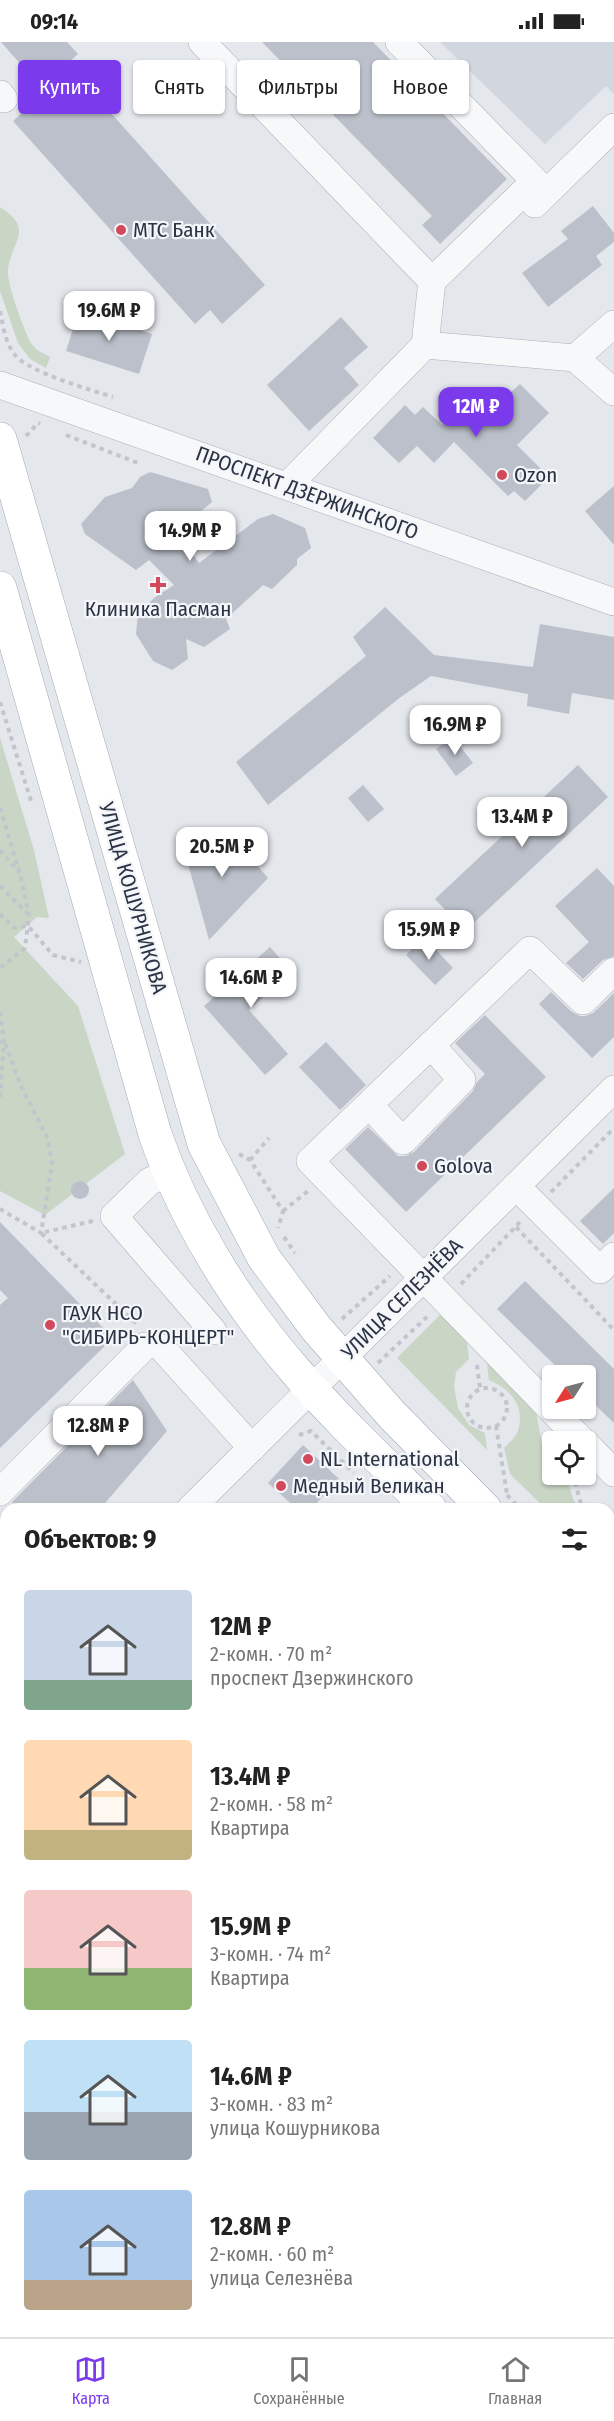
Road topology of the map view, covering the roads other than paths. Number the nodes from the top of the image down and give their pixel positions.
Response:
1 (202, 42) edge
2 (399, 42) edge
3 (614, 127) edge
4 (536, 204) dead end
5 (432, 281) junction
6 (614, 324) edge
7 (425, 345) junction
8 (575, 358) junction
9 (0, 385) edge
10 (614, 392) edge
11 (14, 442) edge
12 (288, 485) junction
13 (0, 588) edge
14 (610, 596) edge
15 (614, 972) edge
16 (431, 1045) junction
17 (614, 1089) edge
18 (369, 1105) junction
19 (169, 1173) junction
20 (516, 1186) junction
21 (614, 1256) edge
22 (416, 1269) junction
23 (213, 1331) dead end
24 (342, 1360) junction
25 (312, 1388) junction
26 (573, 1431) edge
27 (252, 1448) junction
28 (596, 1454) edge
29 (614, 1473) edge
30 (0, 1492) edge
31 (496, 1502) edge
32 (196, 1503) edge
33 (424, 1503) edge

1 - 5 street
2 - 5 street
3 - 4 street
5 - 7 street
6 - 8 street
7 - 8 street
7 - 12 street
8 - 10 street
9 - 12 street, ПРОСПЕКТ ДЗЕРЖИНСКОГО
11 - 24 main road, УЛИЦА КОШУРНИКОВА
12 - 14 street, ПРОСПЕКТ ДЗЕРЖИНСКОГО
13 - 19 main road, УЛИЦА КОШУРНИКОВА
15 - 16 street
16 - 18 street
16 - 18 street
17 - 20 street, УЛИЦА СЕЛЕЗНЁВА
18 - 22 street
19 - 23 street
19 - 25 main road, УЛИЦА КОШУРНИКОВА
20 - 21 street
20 - 22 street, УЛИЦА СЕЛЕЗНЁВА
22 - 24 street, УЛИЦА СЕЛЕЗНЁВА
22 - 26 street
24 - 25 street, УЛИЦА СЕЛЕЗНЁВА
24 - 31 main road, УЛИЦА КОШУРНИКОВА
25 - 27 street, УЛИЦА СЕЛЕЗНЁВА
25 - 33 main road, УЛИЦА КОШУРНИКОВА
27 - 30 street
27 - 32 street, УЛИЦА СЕЛЕЗНЁВА
28 - 29 street

